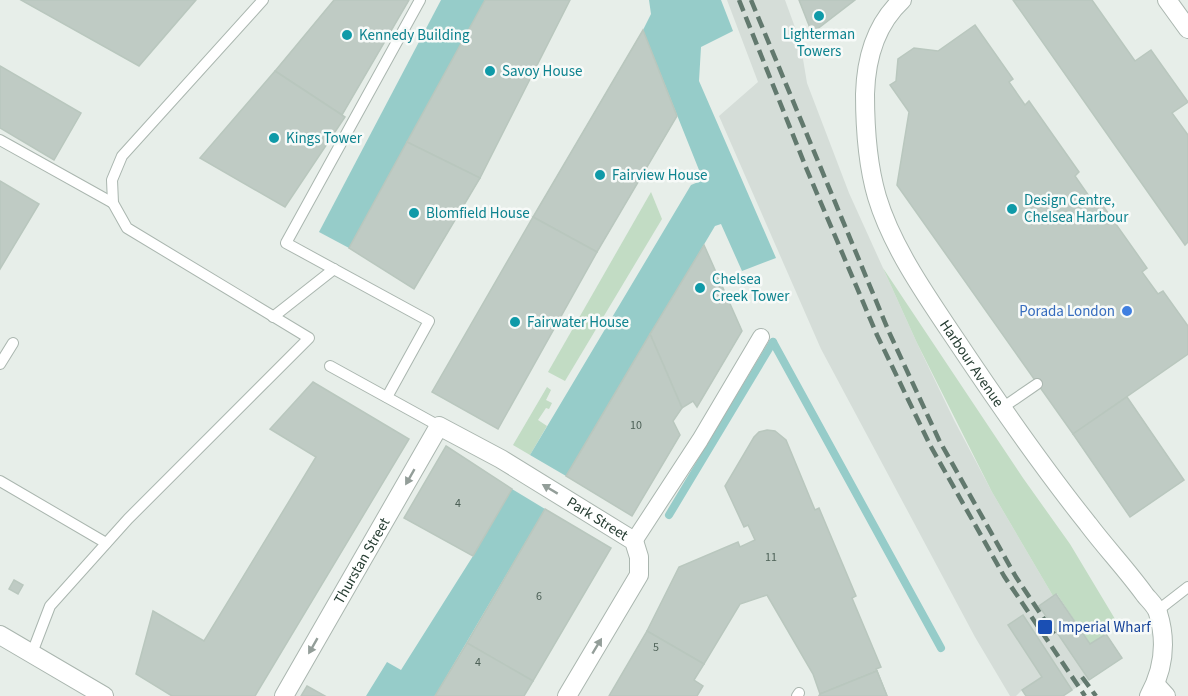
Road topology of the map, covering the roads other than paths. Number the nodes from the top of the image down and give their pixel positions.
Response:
1 (263, 0) edge
2 (420, 0) edge
3 (902, 0) edge
4 (1167, 0) edge
5 (1188, 29) edge
6 (0, 140) edge
7 (113, 203) junction
8 (334, 269) junction
9 (273, 317) junction
10 (761, 337) dead end
11 (14, 343) dead end
12 (0, 364) edge
13 (330, 366) dead end
14 (1037, 384) dead end
15 (387, 397) junction
16 (1002, 408) junction
17 (439, 426) junction
18 (0, 481) edge
19 (634, 541) junction
20 (106, 543) junction
21 (1188, 587) edge
22 (1157, 611) junction
23 (0, 635) edge
24 (32, 653) junction
25 (1157, 692) edge
26 (104, 696) edge
27 (284, 696) edge
28 (567, 696) edge

1 - 7 lane
2 - 8 lane
3 - 16 street, Harbour Avenue
4 - 5 street
6 - 7 lane
7 - 9 lane
8 - 9 lane
8 - 15 lane
9 - 20 lane
10 - 19 street
11 - 12 lane
13 - 15 lane
14 - 16 lane
15 - 17 lane
16 - 22 street, Harbour Avenue
19 -> 17 street, Park Street
17 -> 27 street, Thurstan Street
18 - 20 lane
28 -> 19 street, Park Street
20 - 24 lane
21 - 22 lane
22 - 25 street, Harbour Avenue
23 - 24 street
24 - 26 street

